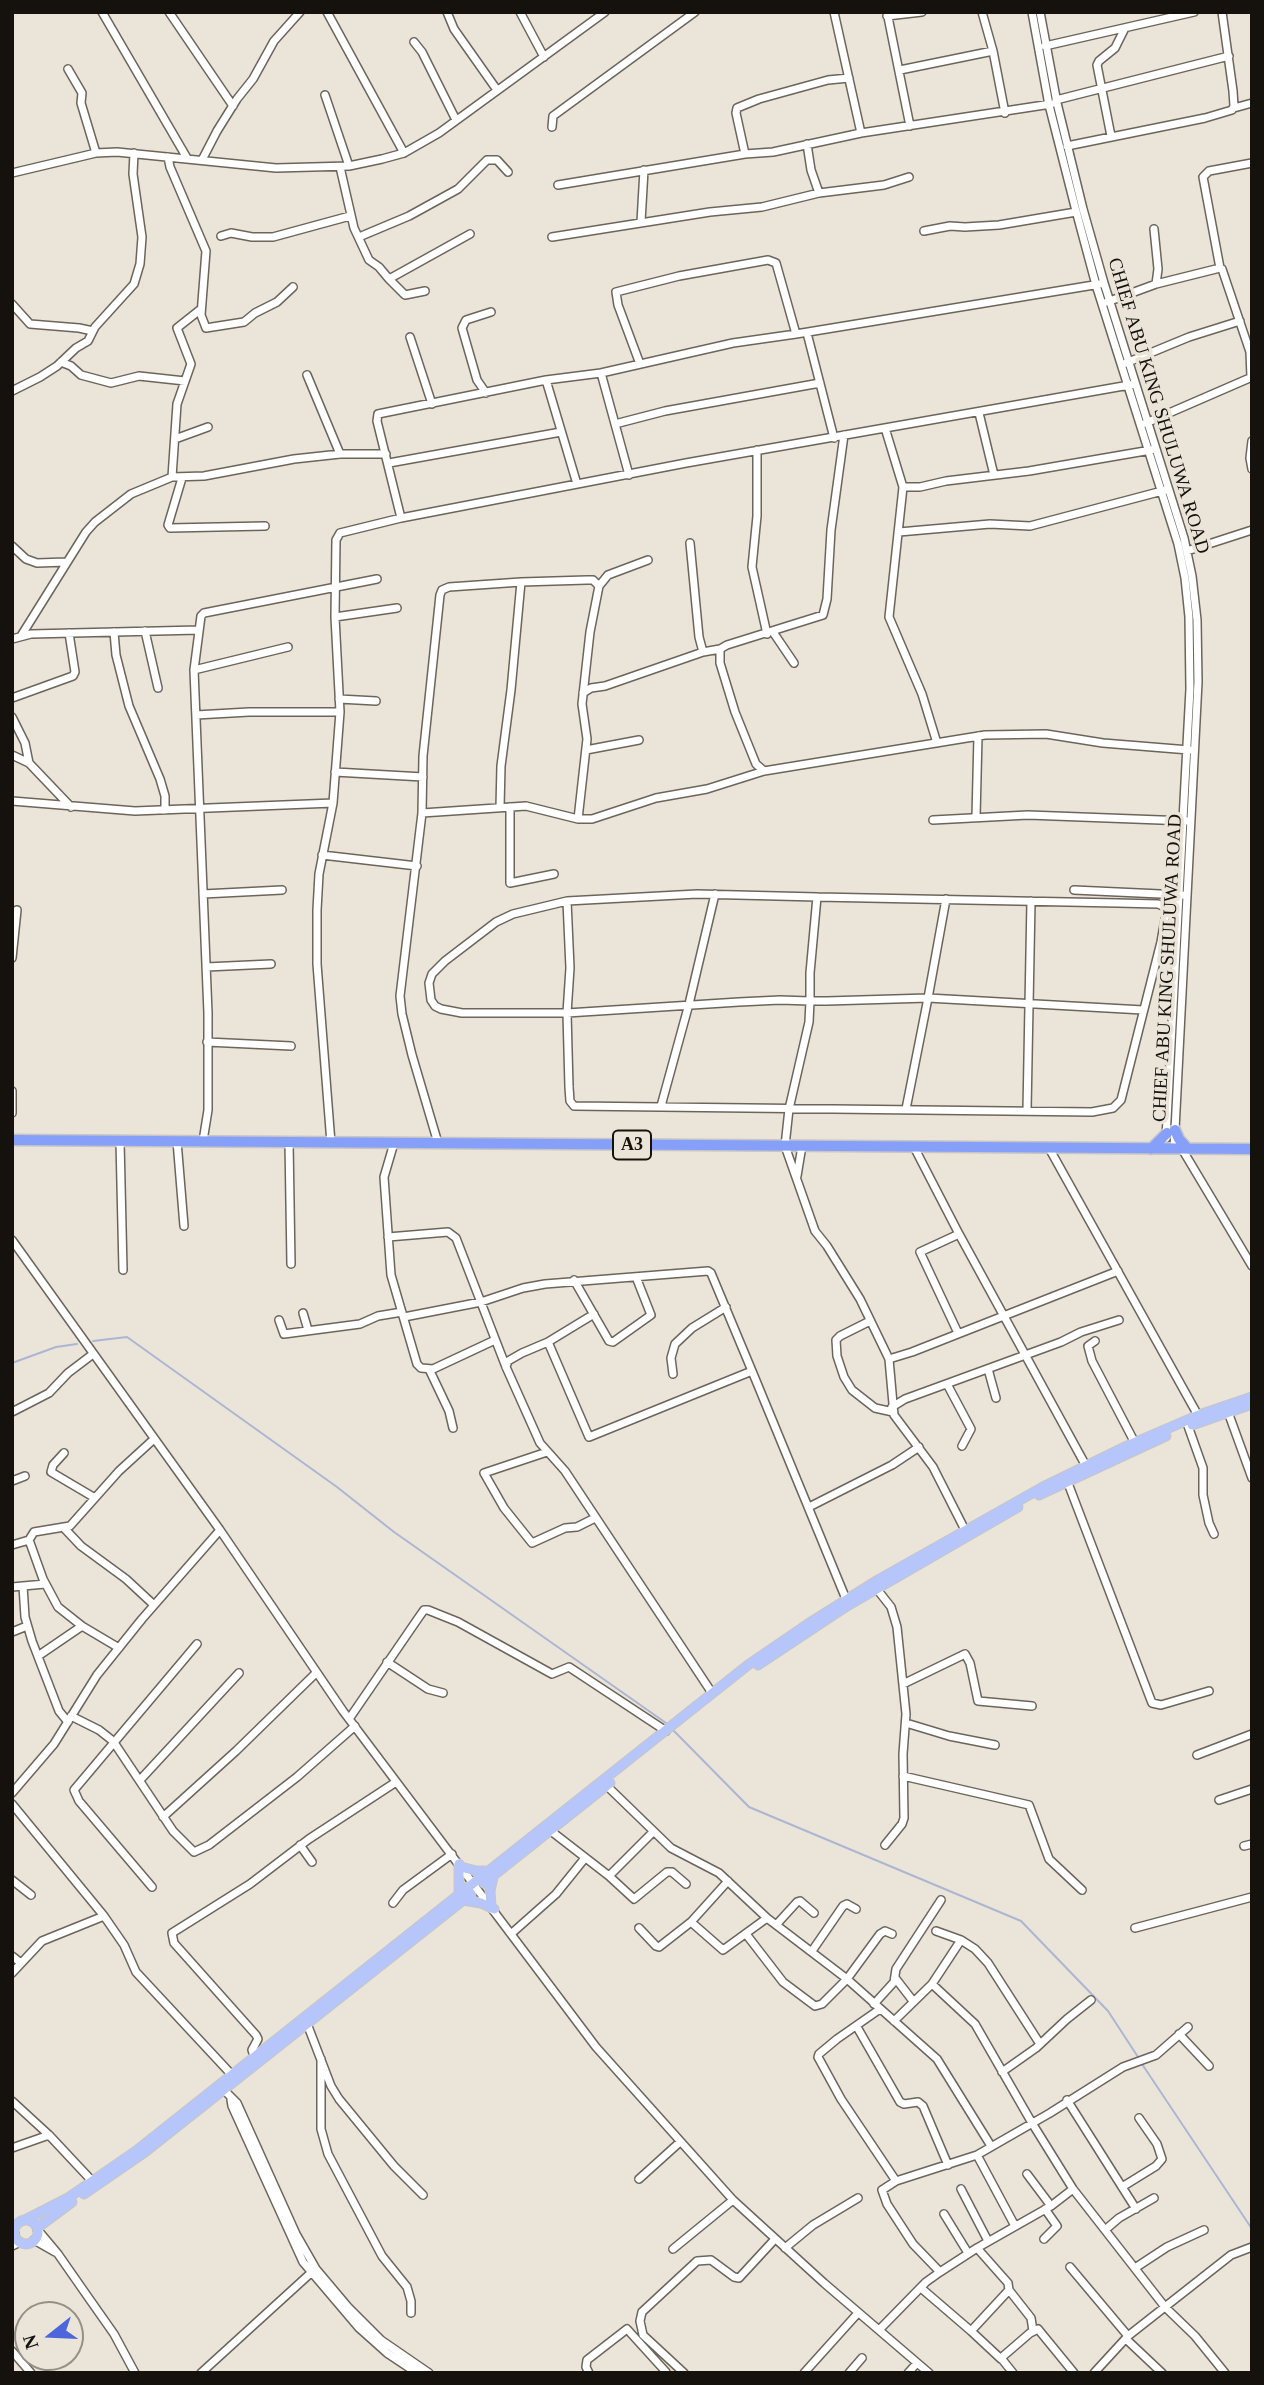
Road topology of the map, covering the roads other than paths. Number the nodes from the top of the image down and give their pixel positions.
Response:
1 (102, 12) edge
2 (169, 12) edge
3 (300, 12) edge
4 (327, 12) edge
5 (447, 12) edge
6 (520, 12) edge
7 (605, 12) edge
8 (695, 12) edge
9 (834, 12) edge
10 (922, 12) edge
11 (982, 12) edge
12 (1032, 12) edge
13 (1040, 12) edge
14 (1194, 12) edge
15 (1222, 12) edge
16 (887, 14) edge
17 (1180, 14) edge
18 (1125, 28) junction
19 (414, 41) dead end
20 (1042, 46) junction
21 (993, 51) junction
22 (1229, 56) junction
23 (544, 57) junction
24 (68, 69) dead end
25 (900, 70) junction
26 (849, 78) junction
27 (1102, 88) junction
28 (497, 90) junction
29 (325, 95) dead end
30 (1054, 103) junction
31 (1252, 103) edge
32 (233, 106) junction
33 (1234, 108) junction
34 (1005, 113) junction
35 (456, 120) junction
36 (910, 126) junction
37 (552, 127) dead end
38 (861, 133) junction
39 (1111, 136) junction
40 (807, 144) junction
41 (1067, 146) junction
42 (96, 153) junction
43 (134, 153) junction
44 (404, 153) junction
45 (745, 154) junction
46 (168, 156) junction
47 (187, 158) junction
48 (202, 160) junction
49 (1252, 163) edge
50 (349, 166) junction
51 (340, 167) junction
52 (644, 170) junction
53 (12, 173) edge
54 (508, 173) dead end
55 (909, 177) dead end
56 (558, 185) dead end
57 (819, 192) junction
58 (1076, 212) junction
59 (350, 216) junction
60 (641, 222) junction
61 (1154, 229) dead end
62 (924, 231) dead end
63 (470, 234) dead end
64 (222, 236) dead end
65 (359, 237) junction
66 (552, 237) dead end
67 (1220, 268) junction
68 (389, 279) junction
69 (1100, 284) junction
70 (1156, 284) junction
71 (292, 287) dead end
72 (425, 291) dead end
73 (1107, 302) junction
74 (12, 304) edge
75 (201, 309) junction
76 (491, 312) dead end
77 (1240, 321) junction
78 (93, 331) junction
79 (807, 333) junction
80 (796, 334) junction
81 (410, 337) dead end
82 (64, 362) junction
83 (1126, 363) junction
84 (640, 364) junction
85 (601, 373) junction
86 (307, 374) dead end
87 (1251, 377) edge
88 (546, 380) junction
89 (185, 381) junction
90 (820, 383) junction
91 (1132, 385) junction
92 (12, 391) edge
93 (481, 394) junction
94 (432, 404) junction
95 (979, 413) junction
96 (615, 424) junction
97 (1145, 424) junction
98 (208, 428) dead end
99 (885, 428) junction
100 (561, 432) junction
101 (845, 435) junction
102 (834, 438) junction
103 (175, 439) junction
104 (1252, 441) edge
105 (757, 450) junction
106 (1153, 450) junction
107 (340, 454) junction
108 (386, 454) junction
109 (389, 463) junction
110 (1252, 469) edge
111 (629, 475) junction
112 (994, 475) junction
113 (172, 477) junction
114 (182, 478) junction
115 (577, 484) junction
116 (903, 487) junction
117 (1165, 491) junction
118 (401, 518) junction
119 (265, 526) dead end
120 (1252, 530) edge
121 (899, 533) junction
122 (690, 543) dead end
123 (12, 546) edge
124 (1187, 551) junction
125 (648, 560) dead end
126 (66, 562) junction
127 (377, 579) dead end
128 (521, 582) junction
129 (599, 586) junction
130 (335, 588) junction
131 (397, 608) dead end
132 (335, 617) junction
133 (199, 630) junction
134 (145, 631) junction
135 (114, 632) junction
136 (69, 633) junction
137 (770, 633) junction
138 (16, 638) edge
139 (288, 648) dead end
140 (712, 651) junction
141 (794, 663) dead end
142 (194, 670) junction
143 (588, 686) junction
144 (159, 688) dead end
145 (12, 698) edge
146 (339, 699) junction
147 (376, 701) dead end
148 (340, 712) junction
149 (196, 715) junction
150 (12, 718) edge
151 (978, 736) junction
152 (639, 740) dead end
153 (937, 743) junction
154 (586, 750) junction
155 (1190, 750) junction
156 (12, 755) edge
157 (29, 763) junction
158 (756, 764) junction
159 (764, 771) junction
160 (335, 772) junction
161 (753, 774) junction
162 (422, 776) junction
163 (12, 801) edge
164 (333, 803) junction
165 (71, 807) junction
166 (500, 807) junction
167 (510, 807) junction
168 (166, 810) junction
169 (199, 810) junction
170 (422, 813) junction
171 (976, 817) junction
172 (578, 819) junction
173 (933, 820) dead end
174 (1188, 821) junction
175 (322, 855) junction
176 (417, 866) junction
177 (554, 874) dead end
178 (282, 890) dead end
179 (1074, 890) dead end
180 (203, 894) junction
181 (715, 894) junction
182 (1185, 895) junction
183 (817, 897) junction
184 (946, 899) junction
185 (567, 901) junction
186 (1031, 901) junction
187 (17, 910) dead end
188 (12, 958) edge
189 (271, 964) dead end
190 (206, 967) junction
191 (928, 998) junction
192 (810, 1001) junction
193 (1030, 1003) junction
194 (689, 1004) junction
195 (1143, 1010) junction
196 (568, 1013) junction
197 (207, 1042) junction
198 (291, 1046) dead end
199 (12, 1091) edge
200 (661, 1106) junction
201 (789, 1109) junction
202 (906, 1109) junction
203 (1027, 1110) junction
204 (12, 1114) edge
205 (1171, 1131) junction
206 (12, 1140) edge
207 (121, 1141) junction
208 (177, 1141) junction
209 (203, 1141) junction
210 (289, 1142) junction
211 (331, 1143) junction
212 (394, 1143) junction
213 (438, 1143) junction
214 (785, 1146) junction
215 (802, 1146) junction
216 (914, 1147) junction
217 (1049, 1148) junction
218 (1151, 1149) junction
219 (1177, 1149) junction
220 (1252, 1149) edge
221 (797, 1177) junction
222 (184, 1226) dead end
223 (959, 1234) junction
224 (388, 1237) junction
225 (12, 1240) edge
226 (291, 1264) dead end
227 (1252, 1266) edge
228 (123, 1270) dead end
229 (1118, 1271) junction
230 (636, 1277) junction
231 (574, 1280) junction
232 (481, 1301) junction
233 (726, 1307) junction
234 (303, 1313) dead end
235 (594, 1314) junction
236 (403, 1315) junction
237 (1005, 1315) junction
238 (279, 1320) dead end
239 (1119, 1320) dead end
240 (870, 1321) junction
241 (309, 1330) junction
242 (958, 1333) junction
243 (495, 1340) junction
244 (548, 1342) junction
245 (1095, 1342) dead end
246 (93, 1353) junction
247 (1026, 1355) junction
248 (889, 1359) junction
249 (506, 1363) junction
250 (988, 1369) junction
251 (429, 1370) junction
252 (752, 1371) junction
253 (673, 1374) dead end
254 (947, 1384) junction
255 (892, 1397) junction
256 (1252, 1397) edge
257 (996, 1398) dead end
258 (900, 1402) junction
259 (1252, 1404) edge
260 (893, 1410) junction
261 (12, 1412) edge
262 (1228, 1412) junction
263 (1200, 1418) junction
264 (1188, 1426) junction
265 (453, 1428) dead end
266 (154, 1439) junction
267 (1135, 1443) junction
268 (962, 1446) dead end
269 (919, 1447) junction
270 (547, 1452) junction
271 (64, 1453) dead end
272 (1086, 1466) junction
273 (25, 1476) dead end
274 (1252, 1478) edge
275 (1066, 1479) junction
276 (12, 1481) edge
277 (95, 1498) junction
278 (809, 1507) junction
279 (595, 1518) junction
280 (64, 1528) junction
281 (220, 1530) junction
282 (965, 1530) junction
283 (1214, 1534) dead end
284 (29, 1540) junction
285 (12, 1545) edge
286 (45, 1584) junction
287 (23, 1586) junction
288 (12, 1587) edge
289 (876, 1588) junction
290 (846, 1600) junction
291 (154, 1605) junction
292 (27, 1626) junction
293 (82, 1626) junction
294 (12, 1632) edge
295 (197, 1644) dead end
296 (118, 1648) junction
297 (38, 1656) junction
298 (387, 1662) junction
299 (239, 1673) dead end
300 (316, 1673) junction
301 (903, 1685) junction
302 (1209, 1691) dead end
303 (443, 1693) dead end
304 (712, 1693) junction
305 (1032, 1706) dead end
306 (69, 1719) junction
307 (352, 1723) junction
308 (906, 1723) junction
309 (666, 1731) junction
310 (1252, 1734) edge
311 (113, 1741) junction
312 (995, 1745) dead end
313 (1197, 1755) dead end
314 (903, 1776) junction
315 (140, 1780) junction
316 (396, 1782) junction
317 (607, 1786) junction
318 (1252, 1789) edge
319 (12, 1793) edge
320 (1219, 1800) dead end
321 (12, 1804) edge
322 (163, 1817) junction
323 (551, 1830) junction
324 (653, 1832) junction
325 (300, 1845) junction
326 (885, 1845) dead end
327 (452, 1854) junction
328 (585, 1858) junction
329 (312, 1861) dead end
330 (460, 1866) junction
331 (492, 1874) junction
332 (609, 1875) junction
333 (12, 1880) edge
334 (728, 1881) junction
335 (686, 1884) dead end
336 (476, 1886) junction
337 (152, 1887) dead end
338 (1082, 1890) dead end
339 (31, 1895) dead end
340 (1252, 1897) edge
341 (461, 1898) junction
342 (941, 1900) dead end
343 (393, 1903) dead end
344 (492, 1908) junction
345 (856, 1909) dead end
346 (814, 1913) dead end
347 (104, 1916) junction
348 (767, 1918) junction
349 (691, 1922) junction
350 (776, 1925) junction
351 (639, 1928) dead end
352 (1135, 1928) dead end
353 (936, 1931) dead end
354 (512, 1933) junction
355 (746, 1934) junction
356 (892, 1934) dead end
357 (961, 1940) junction
358 (812, 1951) junction
359 (12, 1956) edge
360 (21, 1963) junction
361 (12, 1973) edge
362 (847, 1979) junction
363 (896, 1979) junction
364 (932, 1984) junction
365 (1091, 2000) dead end
366 (913, 2001) junction
367 (877, 2006) junction
368 (305, 2021) junction
369 (894, 2021) junction
370 (1188, 2026) dead end
371 (857, 2027) junction
372 (1179, 2034) junction
373 (1040, 2044) junction
374 (254, 2056) junction
375 (321, 2059) junction
376 (1209, 2066) dead end
377 (1002, 2072) junction
378 (231, 2074) junction
379 (221, 2087) junction
380 (1067, 2100) junction
381 (12, 2101) edge
382 (1139, 2119) dead end
383 (1032, 2123) junction
384 (49, 2134) junction
385 (680, 2142) junction
386 (991, 2146) junction
387 (12, 2148) edge
388 (977, 2155) junction
389 (948, 2165) junction
390 (1027, 2174) dead end
391 (639, 2179) dead end
392 (896, 2181) junction
393 (93, 2182) junction
394 (1122, 2188) junction
395 (961, 2189) dead end
396 (1073, 2189) junction
397 (422, 2195) dead end
398 (858, 2198) dead end
399 (1154, 2198) dead end
400 (733, 2200) junction
401 (1048, 2208) junction
402 (1136, 2209) junction
403 (944, 2214) dead end
404 (1015, 2226) junction
405 (37, 2229) junction
406 (1105, 2230) junction
407 (1204, 2230) dead end
408 (16, 2232) edge
409 (775, 2239) junction
410 (1044, 2239) dead end
411 (34, 2240) junction
412 (988, 2241) junction
413 (1252, 2247) edge
414 (785, 2248) junction
415 (977, 2248) junction
416 (673, 2249) dead end
417 (968, 2253) junction
418 (58, 2254) junction
419 (1070, 2267) dead end
420 (1135, 2268) junction
421 (314, 2271) junction
422 (940, 2272) junction
423 (921, 2288) junction
424 (1009, 2290) junction
425 (1165, 2308) junction
426 (411, 2313) dead end
427 (858, 2313) junction
428 (879, 2330) junction
429 (971, 2331) junction
430 (1033, 2331) junction
431 (1127, 2338) junction
432 (12, 2351) edge
433 (862, 2358) dead end
434 (1001, 2359) junction
435 (918, 2363) junction
436 (666, 2372) edge
437 (1221, 2372) edge
438 (31, 2373) edge
439 (135, 2373) edge
440 (201, 2373) edge
441 (417, 2373) edge
442 (429, 2373) edge
443 (589, 2373) edge
444 (684, 2373) edge
445 (804, 2373) edge
446 (849, 2373) edge
447 (908, 2373) edge
448 (929, 2373) edge
449 (1013, 2373) edge
450 (1074, 2373) edge
451 (1094, 2373) edge
452 (1162, 2373) edge

1 - 47 street
2 - 32 street
3 - 32 street
4 - 44 street
5 - 28 street
6 - 23 street
7 - 23 street
8 - 37 street
9 - 26 street
10 - 16 street
11 - 21 street
12 - 20 street
13 - 20 street, CHIEF ABU KING SHULUWA ROAD
14 - 17 street
15 - 22 street
16 - 25 street
17 - 18 street
18 - 20 street
18 - 27 street
19 - 35 street
20 - 30 street, CHIEF ABU KING SHULUWA ROAD
21 - 25 street
21 - 34 street
22 - 27 street
22 - 33 street
23 - 28 street
24 - 42 street
25 - 36 street
26 - 38 street
26 - 45 street
27 - 30 street
27 - 39 street
28 - 35 street
29 - 50 street
30 - 34 street
30 - 41 street, CHIEF ABU KING SHULUWA ROAD
30 - 58 street
31 - 33 street
32 - 48 street
33 - 39 street
34 - 36 street
35 - 44 street
36 - 38 street
38 - 40 street
39 - 41 street
40 - 45 street
40 - 57 street
41 - 69 street, CHIEF ABU KING SHULUWA ROAD
42 - 43 street
42 - 53 street
43 - 46 street
43 - 78 street
44 - 50 street
45 - 52 street
46 - 47 street
46 - 75 street
47 - 48 street
48 - 51 street
49 - 67 street
50 - 51 street
51 - 59 street
52 - 56 street
52 - 60 street
54 - 65 street
55 - 57 street
57 - 60 street
58 - 62 street
58 - 69 street
59 - 64 street
59 - 65 street
60 - 66 street
61 - 70 street
63 - 68 street
65 - 68 street
67 - 70 street
67 - 77 street
68 - 72 street
69 - 73 street, CHIEF ABU KING SHULUWA ROAD
69 - 79 street
70 - 73 street
71 - 75 street
73 - 83 street, CHIEF ABU KING SHULUWA ROAD
74 - 78 street
75 - 89 street
76 - 93 street
77 - 83 street
77 - 87 street
78 - 82 street
79 - 80 street
79 - 90 street
80 - 84 street
80 - 84 street
81 - 94 street
82 - 89 street
82 - 92 street
83 - 91 street, CHIEF ABU KING SHULUWA ROAD
84 - 85 street
85 - 88 street
85 - 96 street
86 - 107 street
87 - 97 street
88 - 93 street
88 - 100 street
89 - 103 street
90 - 96 street
90 - 102 street
91 - 95 street
91 - 97 street, CHIEF ABU KING SHULUWA ROAD
93 - 94 street
94 - 108 street
95 - 99 street
95 - 112 street
96 - 111 street
97 - 106 street, CHIEF ABU KING SHULUWA ROAD
98 - 103 street
99 - 101 street
99 - 116 street
100 - 109 street
100 - 115 street
101 - 102 street
101 - 137 street
102 - 105 street
103 - 113 street
104 - 110 street
105 - 111 street
105 - 137 street
106 - 112 street
106 - 117 street, CHIEF ABU KING SHULUWA ROAD
107 - 108 street
107 - 114 street
108 - 109 street
109 - 118 street
111 - 115 street
112 - 116 street
113 - 114 street
113 - 126 street
114 - 119 street
115 - 118 street
116 - 121 street
117 - 121 street
117 - 124 street, CHIEF ABU KING SHULUWA ROAD
117 - 155 street
118 - 130 street
120 - 124 street
121 - 153 street
122 - 140 street
123 - 126 street
124 - 155 street, CHIEF ABU KING SHULUWA ROAD
125 - 129 street
126 - 138 street
127 - 130 street
128 - 129 street
128 - 162 street
128 - 166 street
129 - 143 street
130 - 132 street
130 - 133 street
131 - 132 street
132 - 146 street
133 - 134 street
133 - 142 street
134 - 135 street
134 - 144 street
135 - 136 street
135 - 168 street
136 - 138 street
136 - 145 street
137 - 140 street
137 - 141 street
139 - 142 street
140 - 143 street
140 - 158 street
142 - 149 street
143 - 154 street
146 - 147 street
146 - 148 street
148 - 149 street
148 - 160 street
149 - 169 street
150 - 157 street
151 - 153 street
151 - 155 street
151 - 171 street
152 - 154 street
153 - 159 street
154 - 172 street
155 - 174 street, CHIEF ABU KING SHULUWA ROAD
156 - 157 street
157 - 165 street
158 - 159 street
158 - 161 street
159 - 161 street
160 - 162 street
160 - 164 street
161 - 172 street
162 - 170 street
163 - 165 street
164 - 169 street
164 - 175 street
165 - 168 street
166 - 167 street
166 - 170 street
167 - 172 street
167 - 177 street
168 - 169 street
169 - 180 street
170 - 176 street
171 - 173 street
171 - 174 street
174 - 182 street, CHIEF ABU KING SHULUWA ROAD
175 - 176 street
175 - 211 street
176 - 213 street
178 - 180 street
179 - 182 street
180 - 190 street
181 - 183 street
181 - 185 street
181 - 194 street
182 - 205 street, CHIEF ABU KING SHULUWA ROAD
183 - 184 street
183 - 192 street
184 - 186 street
184 - 191 street
185 - 196 street
185 - 196 street
186 - 193 street
186 - 195 street
187 - 188 street
189 - 190 street
190 - 197 street
191 - 192 street
191 - 193 street
191 - 202 street
192 - 194 street
192 - 201 street
193 - 195 street
193 - 203 street
194 - 196 street
194 - 200 street
195 - 203 street
196 - 200 street
197 - 198 street
197 - 209 street
199 - 204 street
200 - 201 street
201 - 202 street
201 - 214 street
202 - 203 street
205 - 218 highway
205 - 219 street, CHIEF ABU KING SHULUWA ROAD
205 - 219 highway
206 - 207 highway, A3
207 - 208 highway, A3
207 - 228 street
208 - 209 highway, A3
208 - 222 street
209 - 210 highway, A3
210 - 211 highway, A3
210 - 226 street
211 - 212 highway, A3
212 - 213 highway, A3
212 - 224 street
213 - 214 highway, A3
214 - 215 highway, A3
214 - 221 street
215 - 216 highway, A3
215 - 221 street
216 - 217 highway, A3
216 - 223 street
217 - 218 highway, A3
217 - 229 street
218 - 219 highway, A3
219 - 220 highway, A3
219 - 227 street
221 - 240 street
223 - 237 street
223 - 242 street
224 - 232 street
224 - 236 street
225 - 246 street
229 - 237 street
229 - 263 street
230 - 231 street
230 - 233 street
230 - 235 street
231 - 232 street
231 - 235 street
232 - 236 street
232 - 243 street
233 - 252 street
233 - 253 street
234 - 241 street
235 - 244 street
236 - 241 street
236 - 251 street
237 - 242 street
237 - 247 street
238 - 241 street
239 - 247 street
240 - 248 street
240 - 260 street
242 - 248 street
243 - 249 street
243 - 251 street
244 - 249 street
244 - 252 street
245 - 267 street
246 - 261 street
246 - 266 street
247 - 250 street
247 - 272 street
248 - 255 street
249 - 270 street
250 - 254 street
250 - 257 street
251 - 265 street
252 - 278 street
254 - 258 street
254 - 268 street
255 - 258 street
255 - 260 street
256 - 263 main road
258 - 260 street
259 - 262 main road
260 - 269 street
262 - 263 main road
262 - 274 street
263 - 264 main road
263 - 267 main road
264 - 275 main road
264 - 283 street
266 - 277 street
266 - 281 street
267 - 272 main road
269 - 278 street
269 - 282 street
270 - 279 street
270 - 279 street
271 - 277 street
272 - 275 main road
273 - 276 street
275 - 282 main road
275 - 289 main road
275 - 302 street
277 - 280 street
278 - 290 street
279 - 304 street
280 - 284 street
280 - 291 street
281 - 291 street
281 - 300 street
282 - 290 main road
284 - 285 street
284 - 286 street
286 - 287 street
286 - 293 street
287 - 288 street
287 - 292 street
289 - 301 street
289 - 317 main road
290 - 304 main road
291 - 296 street
292 - 294 street
292 - 297 street
293 - 296 street
293 - 297 street
295 - 311 street
296 - 306 street
297 - 306 street
298 - 303 street
298 - 307 street
298 - 309 street
299 - 315 street
300 - 307 street
300 - 322 street
301 - 305 street
301 - 308 street
304 - 309 main road
306 - 311 street
306 - 319 street
307 - 316 street
307 - 322 street
308 - 312 street
308 - 314 street
309 - 331 main road
310 - 313 street
311 - 315 street
311 - 337 street
314 - 326 street
314 - 338 street
315 - 322 street
316 - 325 street
316 - 327 street
317 - 323 main road
317 - 324 street
318 - 320 street
321 - 347 street
323 - 328 street
323 - 331 main road
324 - 332 street
324 - 334 street
325 - 329 street
325 - 374 street
327 - 330 street
327 - 343 street
328 - 332 street
328 - 354 street
330 - 331 main road
330 - 336 street
330 - 341 main road
331 - 336 main road
331 - 344 main road
332 - 335 street
333 - 339 street
334 - 348 street
334 - 349 street
336 - 341 main road
336 - 344 street
340 - 352 street
341 - 344 main road
341 - 368 main road
342 - 363 street
344 - 354 street
345 - 358 street
346 - 350 street
347 - 360 street
347 - 378 street
348 - 350 street
348 - 355 street
349 - 351 street
349 - 355 street
350 - 358 street
353 - 357 street
354 - 385 street
355 - 362 street
356 - 362 street
357 - 364 street
357 - 373 street
358 - 362 street
359 - 360 street
360 - 361 street
362 - 367 street
363 - 366 street
363 - 367 street
364 - 366 street
364 - 377 street
365 - 373 street
366 - 369 street
367 - 369 street
367 - 371 street
368 - 374 main road
368 - 375 street
368 - 379 main road
369 - 386 street
370 - 372 street
371 - 389 street
371 - 392 street
372 - 376 street
372 - 380 street
373 - 377 street
374 - 378 main road
375 - 397 street
375 - 426 street
377 - 383 street
378 - 379 main road
379 - 393 main road
379 - 405 main road
379 - 421 street
380 - 383 street
380 - 394 street
381 - 384 street
382 - 394 street
383 - 386 street
383 - 396 street
384 - 387 street
384 - 393 street
385 - 391 street
385 - 400 street
386 - 388 street
388 - 389 street
388 - 404 street
389 - 392 street
390 - 401 street
392 - 422 street
393 - 408 main road
394 - 402 street
395 - 412 street
396 - 401 street
396 - 406 street
398 - 414 street
399 - 402 street
400 - 409 street
400 - 416 street
401 - 404 street
401 - 410 street
402 - 406 street
403 - 417 street
404 - 412 street
405 - 408 main road
405 - 411 main road
405 - 418 street
406 - 420 street
407 - 420 street
408 - 411 main road
409 - 414 street
409 - 444 street
411 - 418 street
412 - 415 street
413 - 425 street
414 - 427 street
415 - 417 street
415 - 424 street
417 - 422 street
418 - 439 street
419 - 431 street
420 - 425 street
421 - 440 street
421 - 441 street
421 - 442 street
422 - 423 street
423 - 428 street
423 - 429 street
424 - 429 street
424 - 430 street
425 - 431 street
425 - 437 street
427 - 428 street
427 - 445 street
428 - 435 street
429 - 434 street
430 - 434 street
430 - 450 street
431 - 451 street
431 - 452 street
432 - 438 street
433 - 446 street
434 - 449 street
435 - 447 street
435 - 448 street
436 - 443 street

